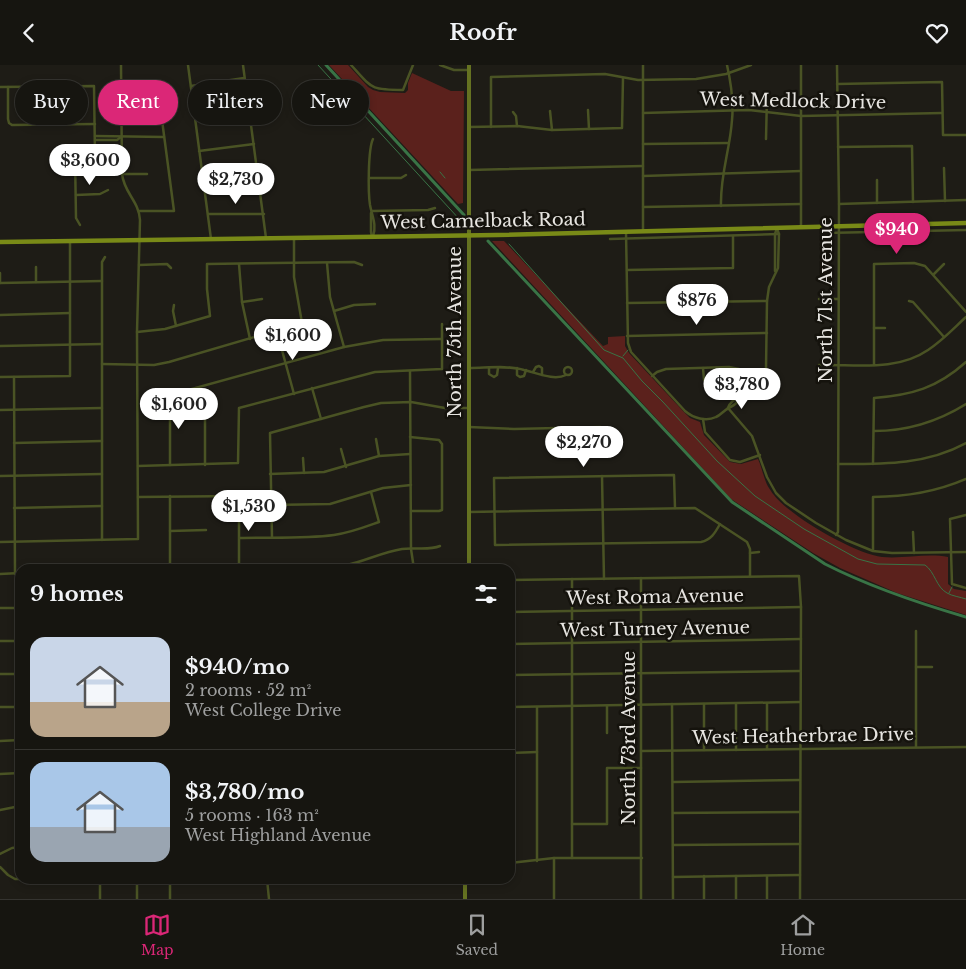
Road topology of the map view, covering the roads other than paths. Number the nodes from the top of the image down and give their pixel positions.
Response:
1 (120, 65) edge
2 (188, 65) edge
3 (243, 65) edge
4 (351, 65) edge
5 (413, 65) edge
6 (440, 65) edge
7 (643, 65) edge
8 (728, 65) edge
9 (751, 65) edge
10 (801, 65) edge
11 (837, 65) edge
12 (469, 68) edge
13 (729, 73) junction
14 (623, 77) junction
15 (244, 78) joint
16 (121, 80) edge
17 (190, 80) edge
18 (231, 80) edge
19 (643, 80) junction
20 (837, 84) junction
21 (0, 87) edge
22 (8, 87) junction
23 (767, 96) dead end
24 (588, 110) dead end
25 (550, 111) dead end
26 (733, 111) junction
27 (513, 112) dead end
28 (643, 113) junction
29 (766, 113) junction
30 (942, 113) junction
31 (801, 116) junction
32 (838, 116) junction
33 (95, 124) junction
34 (121, 125) edge
35 (163, 125) edge
36 (196, 125) edge
37 (251, 125) edge
38 (517, 126) junction
39 (469, 127) junction
40 (492, 127) junction
41 (589, 129) junction
42 (552, 130) junction
43 (966, 135) edge
44 (95, 136) junction
45 (121, 137) junction
46 (164, 137) junction
47 (373, 139) dead end
48 (766, 139) dead end
49 (95, 140) junction
50 (728, 143) junction
51 (254, 144) junction
52 (643, 144) junction
53 (838, 147) junction
54 (199, 151) junction
55 (643, 166) junction
56 (944, 168) dead end
57 (469, 170) junction
58 (801, 171) junction
59 (122, 174) junction
60 (148, 174) dead end
61 (722, 174) junction
62 (406, 175) dead end
63 (259, 176) junction
64 (642, 176) junction
65 (370, 178) junction
66 (877, 180) dead end
67 (204, 184) junction
68 (108, 190) dead end
69 (75, 195) junction
70 (966, 200) edge
71 (945, 201) junction
72 (913, 202) junction
73 (877, 203) junction
74 (801, 204) junction
75 (839, 204) junction
76 (721, 206) junction
77 (643, 207) junction
78 (435, 208) dead end
79 (139, 211) junction
80 (372, 211) junction
81 (208, 214) junction
82 (264, 214) junction
83 (966, 223) edge
84 (80, 225) dead end
85 (839, 226) junction
86 (801, 227) junction
87 (777, 228) junction
88 (966, 230) edge
89 (626, 231) junction
90 (643, 231) junction
91 (825, 233) dead end
92 (839, 233) junction
93 (777, 234) junction
94 (469, 235) junction
95 (733, 235) junction
96 (372, 237) junction
97 (266, 238) junction
98 (294, 238) junction
99 (626, 238) junction
100 (211, 239) junction
101 (610, 239) dead end
102 (139, 240) junction
103 (70, 241) junction
104 (0, 242) edge
105 (104, 257) dead end
106 (239, 263) junction
107 (294, 263) junction
108 (327, 263) junction
109 (944, 264) dead end
110 (138, 265) junction
111 (362, 265) dead end
112 (36, 267) dead end
113 (171, 268) dead end
114 (627, 270) junction
115 (0, 273) edge
116 (934, 274) junction
117 (70, 281) junction
118 (102, 281) junction
119 (36, 282) junction
120 (0, 283) edge
121 (262, 299) dead end
122 (818, 299) dead end
123 (838, 299) junction
124 (767, 301) junction
125 (909, 301) dead end
126 (242, 302) junction
127 (627, 303) junction
128 (174, 305) dead end
129 (375, 305) dead end
130 (334, 311) junction
131 (966, 312) edge
132 (70, 313) junction
133 (0, 315) edge
134 (966, 317) edge
135 (442, 324) dead end
136 (176, 326) junction
137 (874, 328) junction
138 (885, 329) dead end
139 (138, 332) junction
140 (276, 332) junction
141 (767, 333) junction
142 (627, 336) junction
143 (944, 337) junction
144 (250, 339) junction
145 (442, 339) junction
146 (70, 344) junction
147 (102, 344) junction
148 (0, 346) edge
149 (344, 347) junction
150 (966, 362) edge
151 (102, 364) junction
152 (285, 364) junction
153 (138, 365) junction
154 (818, 365) dead end
155 (838, 365) junction
156 (874, 365) junction
157 (469, 368) junction
158 (489, 368) junction
159 (498, 368) junction
160 (516, 368) junction
161 (704, 368) junction
162 (410, 370) junction
163 (526, 370) junction
164 (533, 372) junction
165 (542, 375) junction
166 (566, 375) dead end
167 (652, 376) junction
168 (0, 377) edge
169 (14, 377) junction
170 (704, 380) dead end
171 (756, 381) junction
172 (312, 389) junction
173 (294, 394) junction
174 (411, 402) junction
175 (966, 404) edge
176 (102, 408) junction
177 (469, 408) junction
178 (728, 408) junction
179 (0, 410) edge
180 (14, 410) junction
181 (321, 419) junction
182 (703, 419) junction
183 (205, 420) dead end
184 (469, 427) junction
185 (615, 430) dead end
186 (874, 431) junction
187 (410, 437) junction
188 (376, 439) dead end
189 (102, 441) junction
190 (14, 443) junction
191 (966, 443) edge
192 (341, 449) dead end
193 (410, 454) junction
194 (760, 455) junction
195 (379, 457) junction
196 (303, 458) dead end
197 (838, 464) junction
198 (873, 464) junction
199 (170, 465) junction
200 (205, 465) junction
201 (138, 466) junction
202 (346, 467) junction
203 (304, 473) junction
204 (102, 474) junction
205 (270, 474) junction
206 (14, 475) junction
207 (0, 476) edge
208 (602, 476) junction
209 (966, 479) edge
210 (411, 485) junction
211 (371, 492) junction
212 (170, 496) junction
213 (138, 497) junction
214 (271, 505) junction
215 (102, 506) junction
216 (14, 508) junction
217 (675, 508) junction
218 (603, 510) junction
219 (411, 511) junction
220 (469, 512) junction
221 (494, 512) junction
222 (966, 515) edge
223 (720, 524) junction
224 (206, 530) dead end
225 (170, 531) junction
226 (913, 532) dead end
227 (836, 535) junction
228 (272, 537) junction
229 (240, 538) junction
230 (102, 540) junction
231 (14, 541) junction
232 (0, 542) edge
233 (603, 543) junction
234 (440, 546) dead end
235 (411, 549) junction
236 (873, 551) junction
237 (759, 552) dead end
238 (951, 552) junction
239 (966, 552) edge
240 (750, 553) junction
241 (914, 553) junction
242 (170, 564) edge
243 (239, 564) edge
244 (350, 564) edge
245 (413, 564) edge
246 (469, 564) edge
247 (15, 573) joint
248 (0, 574) edge
249 (750, 576) junction
250 (641, 578) junction
251 (572, 579) junction
252 (604, 579) junction
253 (515, 580) edge
254 (966, 588) edge
255 (801, 607) junction
256 (0, 608) edge
257 (15, 608) edge
258 (642, 610) junction
259 (572, 611) junction
260 (515, 612) edge
261 (916, 631) dead end
262 (800, 639) junction
263 (0, 641) edge
264 (15, 641) edge
265 (642, 642) junction
266 (572, 643) junction
267 (515, 644) edge
268 (916, 667) junction
269 (932, 667) dead end
270 (800, 671) junction
271 (642, 673) junction
272 (0, 674) edge
273 (15, 674) edge
274 (515, 675) edge
275 (572, 675) junction
276 (800, 702) junction
277 (736, 703) junction
278 (768, 703) junction
279 (672, 704) junction
280 (704, 704) junction
281 (607, 705) junction
282 (642, 705) junction
283 (572, 706) junction
284 (0, 707) edge
285 (15, 707) edge
286 (515, 707) edge
287 (537, 707) junction
288 (607, 733) dead end
289 (15, 740) edge
290 (0, 741) edge
291 (916, 747) junction
292 (966, 747) edge
293 (767, 749) junction
294 (800, 749) junction
295 (704, 750) junction
296 (736, 750) junction
297 (641, 751) junction
298 (672, 751) junction
299 (515, 753) edge
300 (537, 753) junction
301 (641, 768) junction
302 (15, 773) edge
303 (0, 774) edge
304 (800, 780) junction
305 (673, 782) junction
306 (15, 807) edge
307 (0, 811) edge
308 (800, 812) junction
309 (673, 813) junction
310 (572, 824) junction
311 (800, 844) junction
312 (673, 845) junction
313 (15, 848) edge
314 (0, 854) edge
315 (554, 858) junction
316 (572, 858) junction
317 (642, 858) junction
318 (537, 861) junction
319 (515, 863) edge
320 (0, 867) edge
321 (800, 875) junction
322 (704, 876) junction
323 (736, 876) junction
324 (767, 876) junction
325 (673, 877) junction
326 (15, 879) edge
327 (100, 884) edge
328 (137, 884) edge
329 (170, 884) edge
330 (268, 884) edge
331 (465, 884) edge
332 (100, 899) edge
333 (137, 899) edge
334 (170, 899) edge
335 (269, 899) edge
336 (465, 899) edge
337 (554, 899) edge
338 (642, 899) edge
339 (673, 899) edge
340 (704, 899) edge
341 (736, 899) edge
342 (767, 899) edge
343 (800, 899) edge

1 - 16 street
2 - 17 street
3 - 15 street
4 - 5 street
6 - 12 street
7 - 19 street
8 - 13 street
9 - 13 street
10 - 31 street
11 - 20 street, North 71st Avenue
12 - 39 main road, North 75th Avenue
13 - 19 street
13 - 26 street
14 - 19 street
14 - 40 street
14 - 41 street
15 - 18 street
19 - 28 street
20 - 30 street
20 - 32 street, North 71st Avenue
21 - 22 street
22 - 33 street
22 - 33 street
23 - 29 street
24 - 41 street
25 - 42 street
26 - 28 street, West Medlock Drive
26 - 29 street, West Medlock Drive
26 - 50 street
27 - 38 street
28 - 52 street
29 - 31 street, West Medlock Drive
29 - 48 street
30 - 32 street, West Medlock Drive
30 - 43 street
31 - 32 street, West Medlock Drive
31 - 58 street
32 - 53 street, North 71st Avenue
33 - 44 street
34 - 45 street
35 - 46 street
36 - 54 street
37 - 51 street
38 - 40 street
38 - 42 street
39 - 40 street
39 - 57 main road, North 75th Avenue
41 - 42 street
44 - 45 street
44 - 49 street
45 - 46 street
45 - 49 street
45 - 59 street
46 - 79 street
47 - 65 street
49 - 69 street
50 - 52 street
50 - 61 street
51 - 54 street
51 - 63 street
52 - 55 street
53 - 72 street
53 - 75 street, North 71st Avenue
54 - 67 street
55 - 57 street
55 - 64 street
56 - 71 street
57 - 94 main road, North 75th Avenue
58 - 61 street
58 - 74 street
59 - 60 street
59 - 79 street
61 - 64 street
61 - 76 street
62 - 65 street
63 - 67 street
63 - 82 street
64 - 77 street
65 - 80 street
66 - 73 street
67 - 81 street
68 - 69 street
69 - 84 street
70 - 71 street
71 - 72 street
72 - 73 street
73 - 75 street
74 - 76 street
74 - 86 street
75 - 85 street, North 71st Avenue
76 - 77 street
77 - 90 street
78 - 80 street
79 - 102 street
80 - 96 street
81 - 82 street
81 - 100 street
82 - 97 street
83 - 85 main road, West Camelback Road
85 - 86 main road, West Camelback Road
85 - 92 street, North 71st Avenue
86 - 87 main road, West Camelback Road
87 - 90 main road, West Camelback Road
87 - 93 street
88 - 92 street
89 - 90 main road, West Camelback Road
89 - 94 main road, West Camelback Road
89 - 99 street
91 - 92 street
92 - 123 street, North 71st Avenue
93 - 95 street, West Camelback Road
93 - 124 street
94 - 96 main road, West Camelback Road
94 - 157 main road, North 75th Avenue
95 - 99 street, West Camelback Road
95 - 114 street
96 - 98 main road, West Camelback Road
97 - 98 main road, West Camelback Road
97 - 100 main road, West Camelback Road
98 - 107 street
99 - 101 street, West Camelback Road
99 - 114 street
100 - 102 main road, West Camelback Road
102 - 103 main road, West Camelback Road
102 - 110 street
103 - 104 main road, West Camelback Road
103 - 117 street
105 - 118 street
106 - 107 street
106 - 126 street
106 - 136 street
107 - 108 street
107 - 140 street
108 - 111 street
108 - 130 street
109 - 116 street
110 - 113 street
110 - 139 street
112 - 119 street
114 - 127 street
115 - 120 street
116 - 131 street
116 - 137 street
117 - 118 street
117 - 119 street
117 - 132 street
118 - 147 street
119 - 120 street
121 - 126 street
122 - 123 street
123 - 155 street, North 71st Avenue
124 - 127 street
124 - 141 street
125 - 143 street
126 - 144 street
127 - 142 street
128 - 136 street
129 - 130 street
130 - 149 street
132 - 133 street
132 - 146 street
134 - 143 street
135 - 145 street
136 - 139 street
137 - 138 street
137 - 156 street
139 - 153 street
140 - 144 street
140 - 152 street
141 - 142 street
141 - 171 street
142 - 167 street
143 - 156 street
144 - 153 street
145 - 149 street
145 - 162 street
146 - 147 street
146 - 148 street
146 - 169 street
147 - 151 street
149 - 152 street
150 - 186 street
151 - 153 street
151 - 176 street
152 - 173 street
152 - 199 street
153 - 201 street
154 - 155 street
155 - 156 street
155 - 197 street, North 71st Avenue
157 - 158 street
157 - 177 main road, North 75th Avenue
158 - 159 street
158 - 159 street
159 - 160 street
160 - 163 street
160 - 163 street
161 - 167 street
161 - 170 street
161 - 171 street
162 - 172 street
162 - 174 street
163 - 164 street
164 - 165 street
164 - 165 street
165 - 166 street
167 - 182 street
168 - 169 street
169 - 180 street
171 - 178 street
172 - 173 street
172 - 181 street
173 - 200 street
174 - 177 street
174 - 181 street
174 - 187 street
175 - 186 street
176 - 180 street
176 - 189 street
177 - 184 main road, North 75th Avenue
178 - 182 street
178 - 194 street
179 - 180 street
180 - 190 street
181 - 205 street
182 - 194 street
183 - 200 street
184 - 185 street
184 - 220 main road, North 75th Avenue
186 - 198 street
187 - 193 street
187 - 219 street
188 - 195 street
189 - 190 street
189 - 204 street
190 - 206 street
191 - 198 street
192 - 202 street
193 - 195 street
193 - 210 street
194 - 227 street
195 - 202 street
196 - 203 street
197 - 198 street
197 - 227 street, North 71st Avenue
199 - 200 street
199 - 201 street
201 - 213 street
202 - 203 street
203 - 205 street
204 - 206 street
204 - 215 street
205 - 214 street
206 - 207 street
206 - 216 street
208 - 217 street
208 - 218 street
208 - 221 street
209 - 236 street
210 - 211 street
210 - 219 street
211 - 214 street
211 - 228 street
212 - 213 street
212 - 225 street
212 - 229 street
213 - 230 street
214 - 228 street
215 - 216 street
215 - 230 street
216 - 231 street
217 - 218 street
217 - 223 street
218 - 221 street
218 - 233 street
219 - 235 street
220 - 221 street
220 - 246 main road, North 75th Avenue
221 - 233 street
222 - 238 street
223 - 233 street
223 - 240 street
224 - 225 street
225 - 242 street
226 - 241 street
227 - 236 street
228 - 229 street
229 - 243 street
230 - 231 street
231 - 232 street
231 - 247 street
233 - 252 street
234 - 235 street
235 - 244 street
235 - 245 street
236 - 241 street
237 - 240 street
238 - 239 street
238 - 241 street
238 - 254 street
240 - 249 street
247 - 248 street
249 - 250 street
249 - 255 street
250 - 252 street
250 - 258 street, North 73rd Avenue
251 - 252 street
251 - 253 street
251 - 259 street
255 - 258 street, West Roma Avenue
255 - 262 street
256 - 257 street
258 - 259 street, West Roma Avenue
258 - 265 street, North 73rd Avenue
259 - 260 street, West Roma Avenue
259 - 266 street
261 - 268 street
262 - 265 street, West Turney Avenue
262 - 270 street
263 - 264 street
265 - 266 street, West Turney Avenue
265 - 271 street, North 73rd Avenue
266 - 267 street, West Turney Avenue
266 - 275 street
268 - 269 street
268 - 291 street
270 - 271 street
270 - 276 street
271 - 275 street
271 - 282 street, North 73rd Avenue
272 - 273 street
274 - 275 street
275 - 283 street
276 - 278 street
276 - 294 street
277 - 278 street
277 - 280 street
277 - 296 street
278 - 293 street
279 - 280 street
279 - 282 street
279 - 298 street
280 - 295 street
281 - 282 street
281 - 283 street
281 - 288 street
282 - 297 street, North 73rd Avenue
283 - 287 street
283 - 310 street
284 - 285 street
286 - 287 street
287 - 300 street
289 - 290 street
291 - 292 street, West Heatherbrae Drive
291 - 294 street, West Heatherbrae Drive
293 - 294 street, West Heatherbrae Drive
293 - 296 street, West Heatherbrae Drive
294 - 304 street
295 - 296 street, West Heatherbrae Drive
295 - 298 street, West Heatherbrae Drive
297 - 298 street, West Heatherbrae Drive
297 - 301 street, North 73rd Avenue
298 - 305 street
299 - 300 street
300 - 318 street
301 - 310 street
301 - 317 street, North 73rd Avenue
302 - 303 street
304 - 305 street
304 - 308 street
305 - 309 street
306 - 307 street
308 - 309 street
308 - 311 street
309 - 312 street
310 - 316 street
311 - 312 street
311 - 321 street
312 - 325 street
313 - 314 street
315 - 316 street
315 - 318 street
315 - 337 street
316 - 317 street
317 - 338 street, North 73rd Avenue
318 - 319 street
320 - 326 street
321 - 324 street
321 - 343 street
322 - 323 street
322 - 325 street
322 - 340 street
323 - 324 street
323 - 341 street
324 - 342 street
325 - 339 street
327 - 332 street
328 - 333 street
329 - 334 street
330 - 335 street
331 - 336 main road

